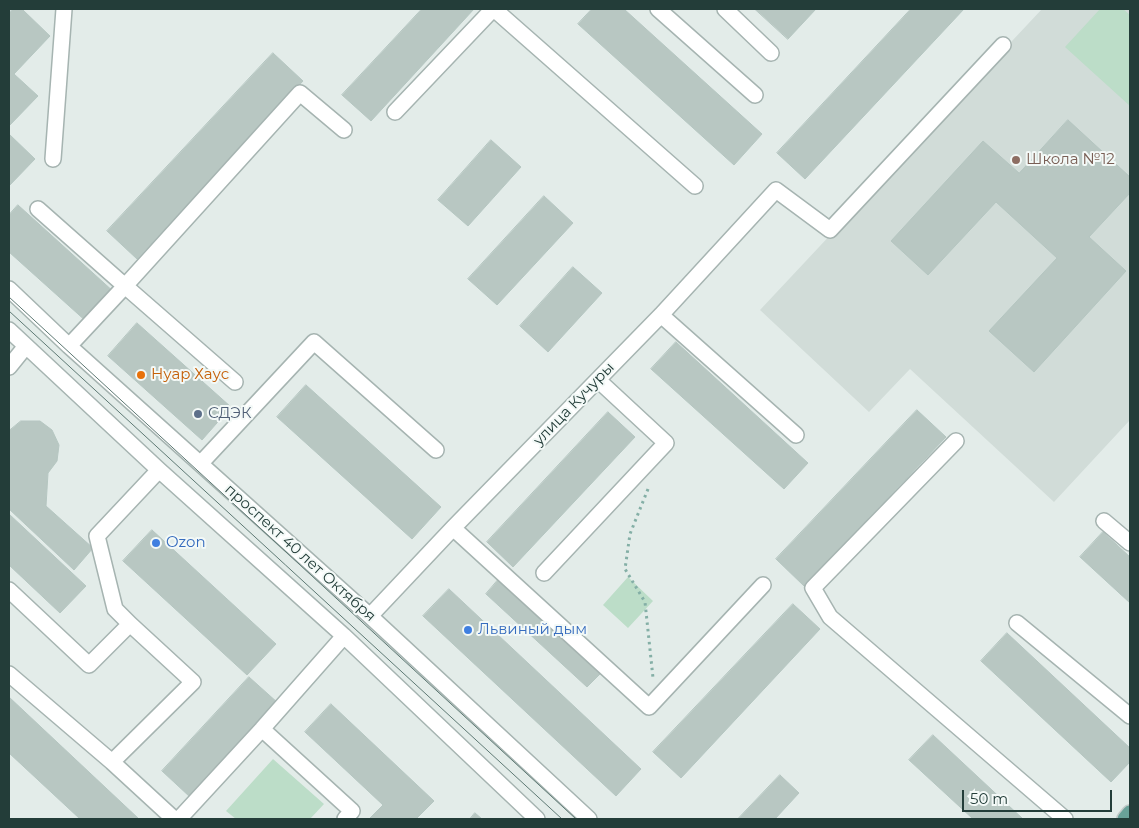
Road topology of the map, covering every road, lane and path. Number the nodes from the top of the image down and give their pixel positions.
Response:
1 (64, 9) edge
2 (494, 9) edge
3 (658, 9) edge
4 (724, 9) edge
5 (1003, 45) dead end
6 (771, 53) dead end
7 (755, 95) dead end
8 (395, 112) dead end
9 (344, 130) dead end
10 (53, 159) dead end
11 (695, 186) dead end
12 (38, 209) dead end
13 (125, 286) junction
14 (9, 289) edge
15 (660, 315) junction
16 (9, 330) edge
17 (26, 346) junction
18 (69, 346) junction
19 (9, 367) edge
20 (598, 380) junction
21 (235, 382) dead end
22 (796, 435) dead end
23 (956, 441) dead end
24 (436, 450) dead end
25 (200, 463) junction
26 (159, 470) junction
27 (651, 482) dead end
28 (1104, 521) dead end
29 (453, 528) junction
30 (1130, 543) edge
31 (544, 573) dead end
32 (763, 586) dead end
33 (9, 590) edge
34 (370, 616) junction
35 (1017, 622) dead end
36 (130, 624) junction
37 (344, 636) junction
38 (9, 674) edge
39 (655, 701) junction
40 (1130, 716) edge
41 (262, 729) junction
42 (112, 762) junction
43 (1130, 813) edge
44 (174, 819) edge
45 (179, 819) edge
46 (345, 819) edge
47 (537, 819) edge
48 (589, 819) edge
49 (1066, 819) edge
50 (1125, 819) edge

1 - 10 street
2 - 8 street
2 - 11 street
3 - 7 street
4 - 6 street
5 - 15 street, улица Кучуры
9 - 13 street
12 - 13 street
13 - 18 street
13 - 21 street
14 - 18 street, проспект 40 лет Октября
15 - 20 street, улица Кучуры
15 - 22 street
16 - 17 street
17 - 19 street
17 - 26 street
18 - 25 street, проспект 40 лет Октября
20 - 29 street, улица Кучуры
20 - 31 street
23 - 49 street
24 - 25 street
25 - 34 street, проспект 40 лет Октября
26 - 36 street
26 - 37 street
27 - 39 path
28 - 30 street
29 - 34 street, улица Кучуры
29 - 39 street
32 - 39 street
33 - 36 street
34 - 48 street, проспект 40 лет Октября
35 - 40 street
36 - 42 street
37 - 41 street
37 - 47 street
38 - 42 street
41 - 45 street
41 - 46 street
42 - 44 street
43 - 50 main road

